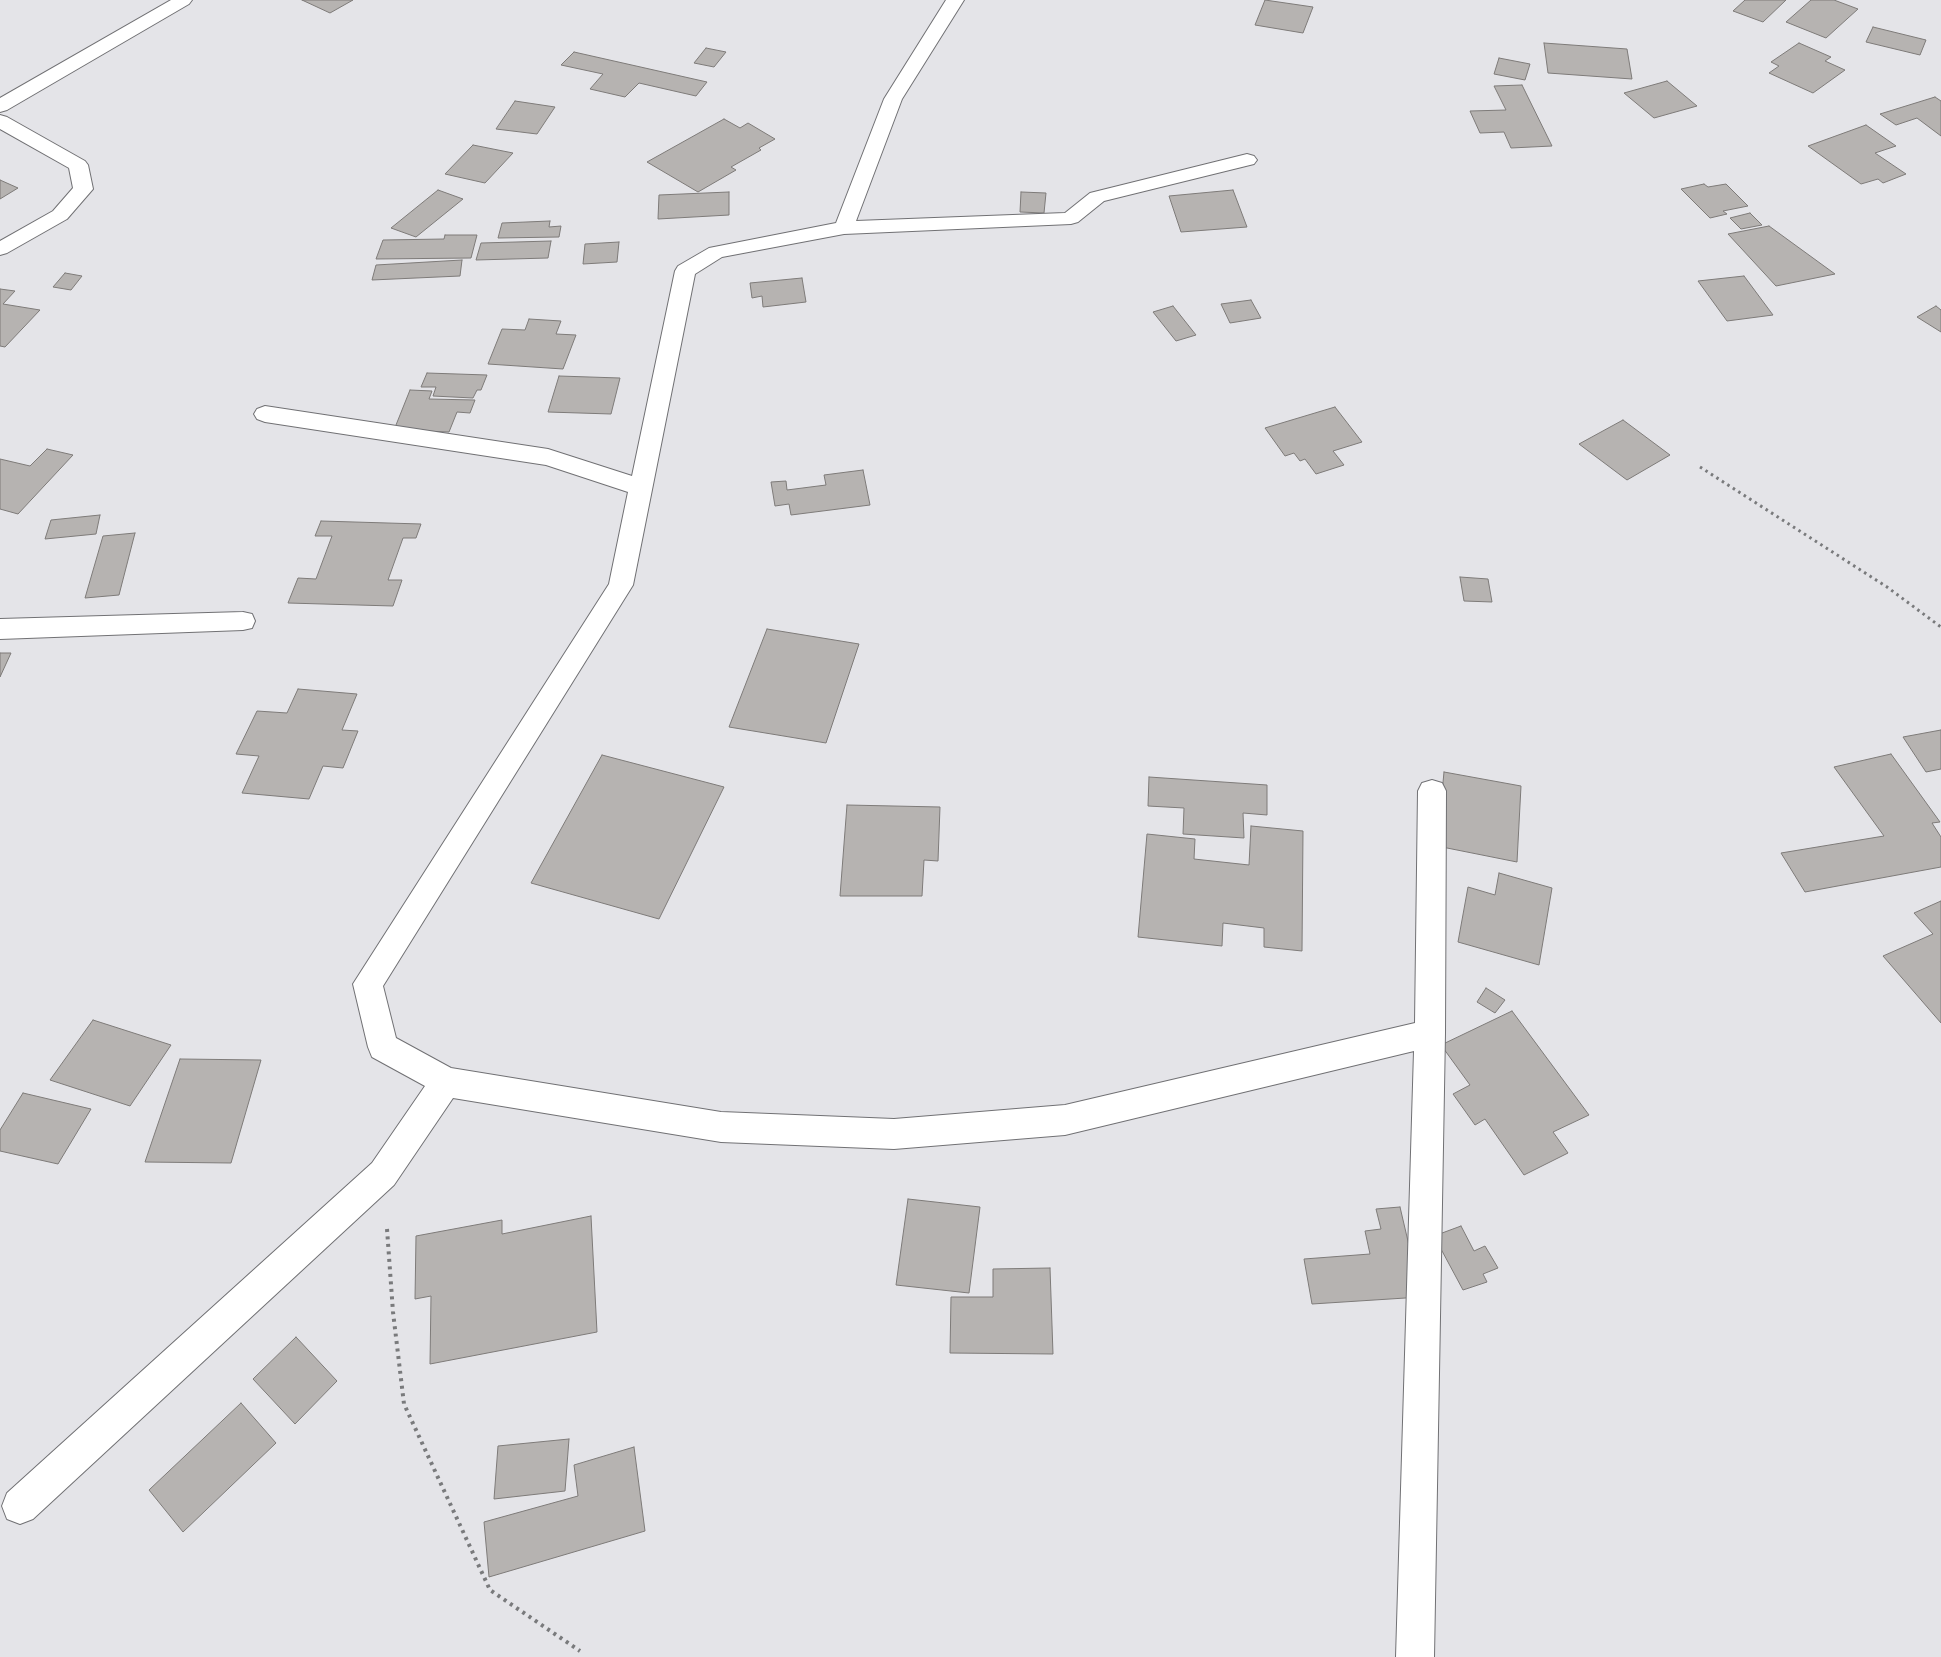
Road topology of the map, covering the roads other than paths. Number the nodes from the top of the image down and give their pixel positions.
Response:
1 (183, 0) edge
2 (955, 0) edge
3 (0, 86) edge
4 (18, 96) junction
5 (0, 106) edge
6 (0, 121) edge
7 (1247, 160) dead end
8 (844, 228) junction
9 (0, 249) edge
10 (265, 414) dead end
11 (639, 487) junction
12 (243, 620) dead end
13 (0, 629) edge
14 (1432, 791) dead end
15 (1430, 1033) junction
16 (446, 1082) junction
17 (20, 1506) dead end
18 (1415, 1657) edge

1 - 4 street
2 - 8 street
3 - 4 street
4 - 5 street
6 - 9 street
7 - 8 street
8 - 11 street
10 - 11 street
11 - 16 street
12 - 13 street
14 - 15 street
15 - 16 street
15 - 18 street
16 - 17 street

